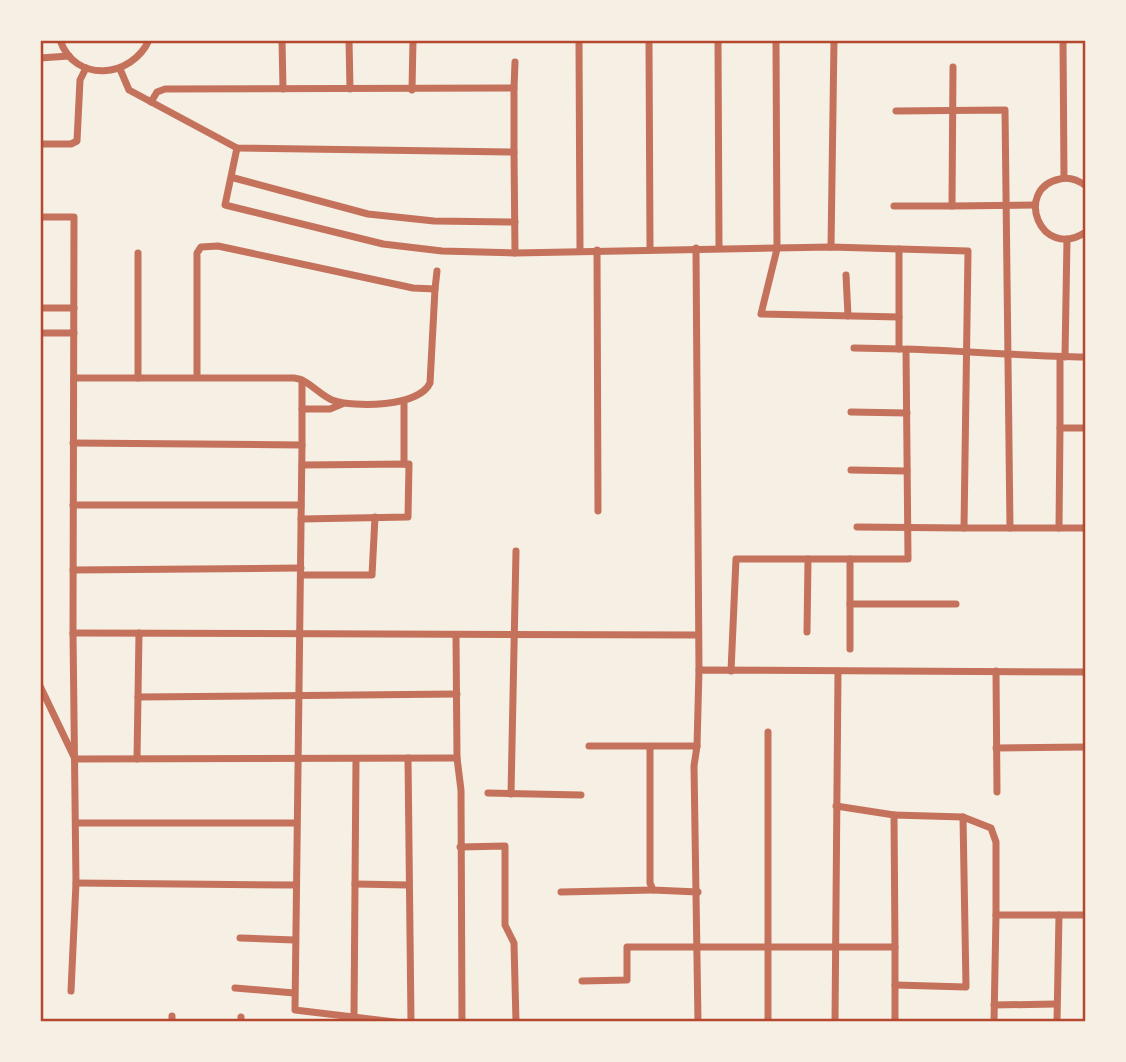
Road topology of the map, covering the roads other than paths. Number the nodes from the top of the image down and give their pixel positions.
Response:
1 (60, 40) edge
2 (149, 40) edge
3 (282, 40) edge
4 (349, 40) edge
5 (413, 40) edge
6 (579, 40) edge
7 (649, 40) edge
8 (718, 40) edge
9 (776, 40) edge
10 (834, 40) edge
11 (1063, 40) edge
12 (69, 57) junction
13 (40, 58) edge
14 (515, 62) dead end
15 (86, 68) junction
16 (953, 68) dead end
17 (120, 69) junction
18 (514, 88) junction
19 (283, 89) junction
20 (350, 89) junction
21 (412, 90) junction
22 (151, 102) junction
23 (953, 110) junction
24 (896, 111) dead end
25 (40, 144) edge
26 (237, 148) junction
27 (514, 152) junction
28 (233, 178) junction
29 (1064, 178) junction
30 (1086, 186) edge
31 (1006, 205) junction
32 (1035, 205) junction
33 (894, 206) dead end
34 (952, 206) junction
35 (40, 217) edge
36 (515, 222) junction
37 (1086, 232) edge
38 (1067, 239) junction
39 (695, 247) junction
40 (719, 247) junction
41 (831, 247) junction
42 (650, 248) junction
43 (777, 248) junction
44 (899, 249) junction
45 (580, 250) junction
46 (597, 250) junction
47 (138, 253) dead end
48 (515, 253) junction
49 (437, 271) dead end
50 (846, 275) dead end
51 (435, 289) junction
52 (40, 308) edge
53 (74, 308) junction
54 (848, 316) junction
55 (899, 317) junction
56 (40, 333) edge
57 (74, 333) junction
58 (853, 348) dead end
59 (903, 349) junction
60 (967, 351) junction
61 (1086, 356) edge
62 (1006, 357) junction
63 (1062, 357) junction
64 (197, 377) junction
65 (74, 378) junction
66 (138, 378) junction
67 (302, 380) junction
68 (404, 402) junction
69 (344, 403) junction
70 (302, 409) junction
71 (851, 412) dead end
72 (907, 413) junction
73 (1060, 428) junction
74 (1086, 428) edge
75 (73, 443) junction
76 (302, 445) junction
77 (404, 464) junction
78 (302, 465) junction
79 (851, 470) dead end
80 (907, 471) junction
81 (73, 505) junction
82 (302, 505) junction
83 (598, 511) dead end
84 (375, 517) junction
85 (301, 519) junction
86 (857, 527) dead end
87 (908, 528) junction
88 (964, 528) junction
89 (1010, 528) junction
90 (1059, 528) junction
91 (1086, 528) edge
92 (516, 551) dead end
93 (808, 559) junction
94 (849, 559) junction
95 (73, 570) junction
96 (301, 572) junction
97 (850, 604) junction
98 (956, 604) dead end
99 (301, 632) junction
100 (807, 632) dead end
101 (73, 633) junction
102 (139, 633) junction
103 (456, 635) junction
104 (698, 635) junction
105 (515, 636) junction
106 (850, 649) dead end
107 (699, 670) junction
108 (731, 671) junction
109 (838, 671) junction
110 (996, 671) junction
111 (1086, 672) edge
112 (40, 686) edge
113 (457, 694) junction
114 (299, 695) junction
115 (138, 697) junction
116 (768, 732) dead end
117 (589, 746) dead end
118 (697, 746) junction
119 (650, 747) junction
120 (1086, 747) edge
121 (996, 748) junction
122 (408, 758) junction
123 (457, 758) junction
124 (75, 759) junction
125 (137, 759) junction
126 (296, 759) junction
127 (356, 759) junction
128 (996, 792) dead end
129 (488, 793) dead end
130 (511, 793) junction
131 (581, 795) dead end
132 (836, 807) junction
133 (894, 815) junction
134 (963, 817) junction
135 (76, 823) junction
136 (296, 823) junction
137 (460, 847) junction
138 (76, 883) junction
139 (355, 884) junction
140 (295, 885) junction
141 (408, 885) junction
142 (653, 890) junction
143 (561, 892) dead end
144 (698, 892) junction
145 (996, 915) junction
146 (1059, 915) junction
147 (1086, 915) edge
148 (240, 938) dead end
149 (294, 940) junction
150 (698, 947) junction
151 (768, 947) junction
152 (836, 947) junction
153 (895, 947) junction
154 (582, 981) dead end
155 (895, 985) junction
156 (235, 988) dead end
157 (71, 990) dead end
158 (294, 993) junction
159 (1057, 1004) junction
160 (995, 1005) junction
161 (354, 1016) junction
162 (395, 1022) edge
163 (411, 1022) edge
164 (461, 1022) edge
165 (516, 1022) edge
166 (698, 1022) edge
167 (768, 1022) edge
168 (835, 1022) edge
169 (895, 1022) edge
170 (994, 1022) edge
171 (1057, 1022) edge

1 - 12 street
2 - 17 street
3 - 19 street
4 - 20 street
5 - 21 street
6 - 45 street
7 - 42 street
8 - 40 street
9 - 43 street
10 - 41 street
11 - 29 street
12 - 13 street
12 - 15 street
14 - 18 street
15 - 17 street
15 - 25 street
16 - 23 street
17 - 22 street
18 - 21 street
18 - 27 street
19 - 20 street
19 - 22 street
20 - 21 street
22 - 26 street
23 - 24 street
23 - 31 street
23 - 34 street
26 - 27 street
26 - 28 street
27 - 36 street
28 - 36 street
28 - 48 street
29 - 30 street
29 - 32 street
31 - 32 street
31 - 34 street
31 - 62 street
32 - 38 street
33 - 34 street
35 - 53 street
36 - 48 street
37 - 38 street
38 - 63 street
39 - 40 street
39 - 42 street
39 - 104 street
40 - 43 street
41 - 43 street
41 - 44 street
42 - 46 street
43 - 54 street
44 - 55 street
44 - 60 street
45 - 46 street
45 - 48 street
46 - 83 street
47 - 66 street
49 - 51 street
50 - 54 street
51 - 64 street
51 - 68 street
52 - 53 street
53 - 57 street
54 - 55 street
55 - 59 street
56 - 57 street
57 - 65 street
58 - 59 street
59 - 60 street
59 - 72 street
60 - 62 street
60 - 88 street
61 - 63 street
62 - 63 street
62 - 89 street
63 - 73 street
64 - 66 street
64 - 67 street
65 - 66 street
65 - 75 street
67 - 69 street
67 - 70 street
68 - 69 street
68 - 77 street
69 - 70 street
70 - 76 street
71 - 72 street
72 - 80 street
73 - 74 street
73 - 90 street
75 - 76 street
75 - 81 street
76 - 78 street
77 - 78 street
77 - 84 street
78 - 82 street
79 - 80 street
80 - 87 street
81 - 82 street
81 - 95 street
82 - 85 street
84 - 85 street
84 - 96 street
85 - 96 street
86 - 87 street
87 - 88 street
87 - 94 street
88 - 89 street
89 - 90 street
90 - 91 street
92 - 105 street
93 - 94 street
93 - 100 street
93 - 108 street
94 - 97 street
95 - 96 street
95 - 101 street
96 - 99 street
97 - 98 street
97 - 106 street
99 - 102 street
99 - 103 street
99 - 114 street
101 - 102 street
101 - 124 street
102 - 115 street
103 - 105 street
103 - 113 street
104 - 105 street
104 - 107 street
105 - 130 street
107 - 108 street
107 - 118 street
108 - 109 street
109 - 110 street
109 - 132 street
110 - 111 street
110 - 121 street
112 - 124 street
113 - 114 street
113 - 123 street
114 - 115 street
114 - 126 street
115 - 125 street
116 - 151 street
117 - 119 street
118 - 119 street
118 - 144 street
119 - 142 street
120 - 121 street
121 - 128 street
122 - 123 street
122 - 127 street
122 - 141 street
123 - 137 street
124 - 125 street
124 - 135 street
125 - 126 street
126 - 127 street
126 - 136 street
127 - 139 street
129 - 130 street
130 - 131 street
132 - 133 street
132 - 152 street
133 - 134 street
133 - 153 street
134 - 145 street
134 - 155 street
135 - 136 street
135 - 138 street
136 - 140 street
137 - 164 street
137 - 165 street
138 - 140 street
138 - 157 street
139 - 141 street
139 - 161 street
140 - 149 street
141 - 163 street
142 - 143 street
142 - 144 street
144 - 150 street
145 - 146 street
145 - 160 street
146 - 147 street
146 - 159 street
148 - 149 street
149 - 158 street
150 - 151 street
150 - 154 street
150 - 166 street
151 - 152 street
151 - 167 street
152 - 153 street
152 - 168 street
153 - 155 street
155 - 169 street
156 - 158 street
158 - 161 street
159 - 160 street
159 - 171 street
160 - 170 street
161 - 162 street

